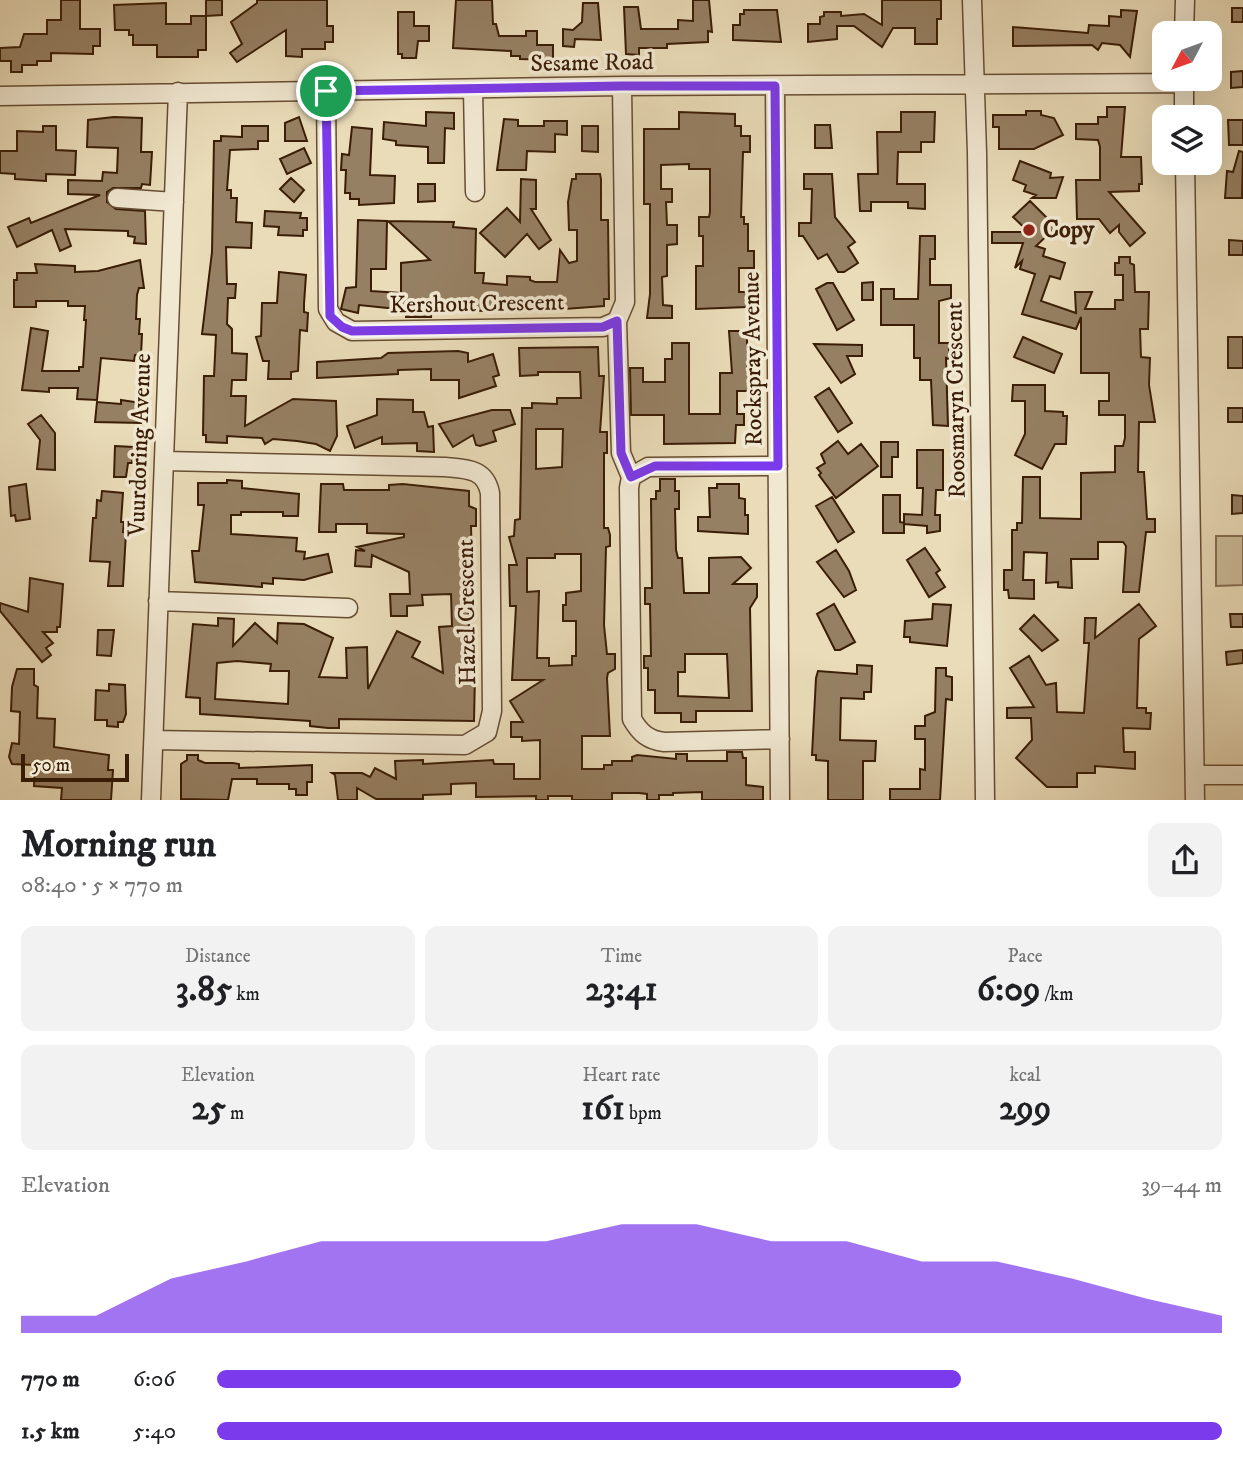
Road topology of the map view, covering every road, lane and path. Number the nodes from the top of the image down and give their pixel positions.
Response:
1 (972, 0) edge
2 (1185, 0) edge
3 (1184, 21) edge
4 (1152, 81) edge
5 (974, 83) junction
6 (622, 86) junction
7 (775, 86) junction
8 (473, 89) junction
9 (326, 91) junction
10 (178, 92) junction
11 (0, 96) edge
12 (1185, 175) edge
13 (475, 192) dead end
14 (117, 198) dead end
15 (174, 202) junction
16 (617, 321) junction
17 (164, 461) junction
18 (778, 466) junction
19 (631, 477) junction
20 (158, 601) junction
21 (348, 608) dead end
22 (780, 739) junction
23 (154, 740) junction
24 (1195, 775) junction
25 (1243, 775) edge
26 (151, 800) edge
27 (780, 800) edge
28 (985, 800) edge
29 (1195, 800) edge

1 - 5 street, Roosmaryn Crescent
2 - 3 street
4 - 5 street, Sesame Road
5 - 7 street, Sesame Road
5 - 28 street, Roosmaryn Crescent
6 - 7 street, Sesame Road
6 - 8 street, Sesame Road
6 - 16 street
7 - 18 street, Rockspray Avenue
8 - 9 street, Sesame Road
8 - 13 street
9 - 10 street, Sesame Road
9 - 16 street, Kershout Crescent
10 - 11 street, Sesame Road
10 - 15 street, Vuurdoring Avenue
12 - 24 street
14 - 15 street
15 - 17 street, Vuurdoring Avenue
16 - 19 street
17 - 20 street, Vuurdoring Avenue
17 - 23 street, Hazel Crescent
18 - 19 street
18 - 22 street, Rockspray Avenue
19 - 22 street
20 - 21 street
20 - 23 street, Vuurdoring Avenue
22 - 27 street, Rockspray Avenue
23 - 26 street, Vuurdoring Avenue
24 - 25 street
24 - 29 street

